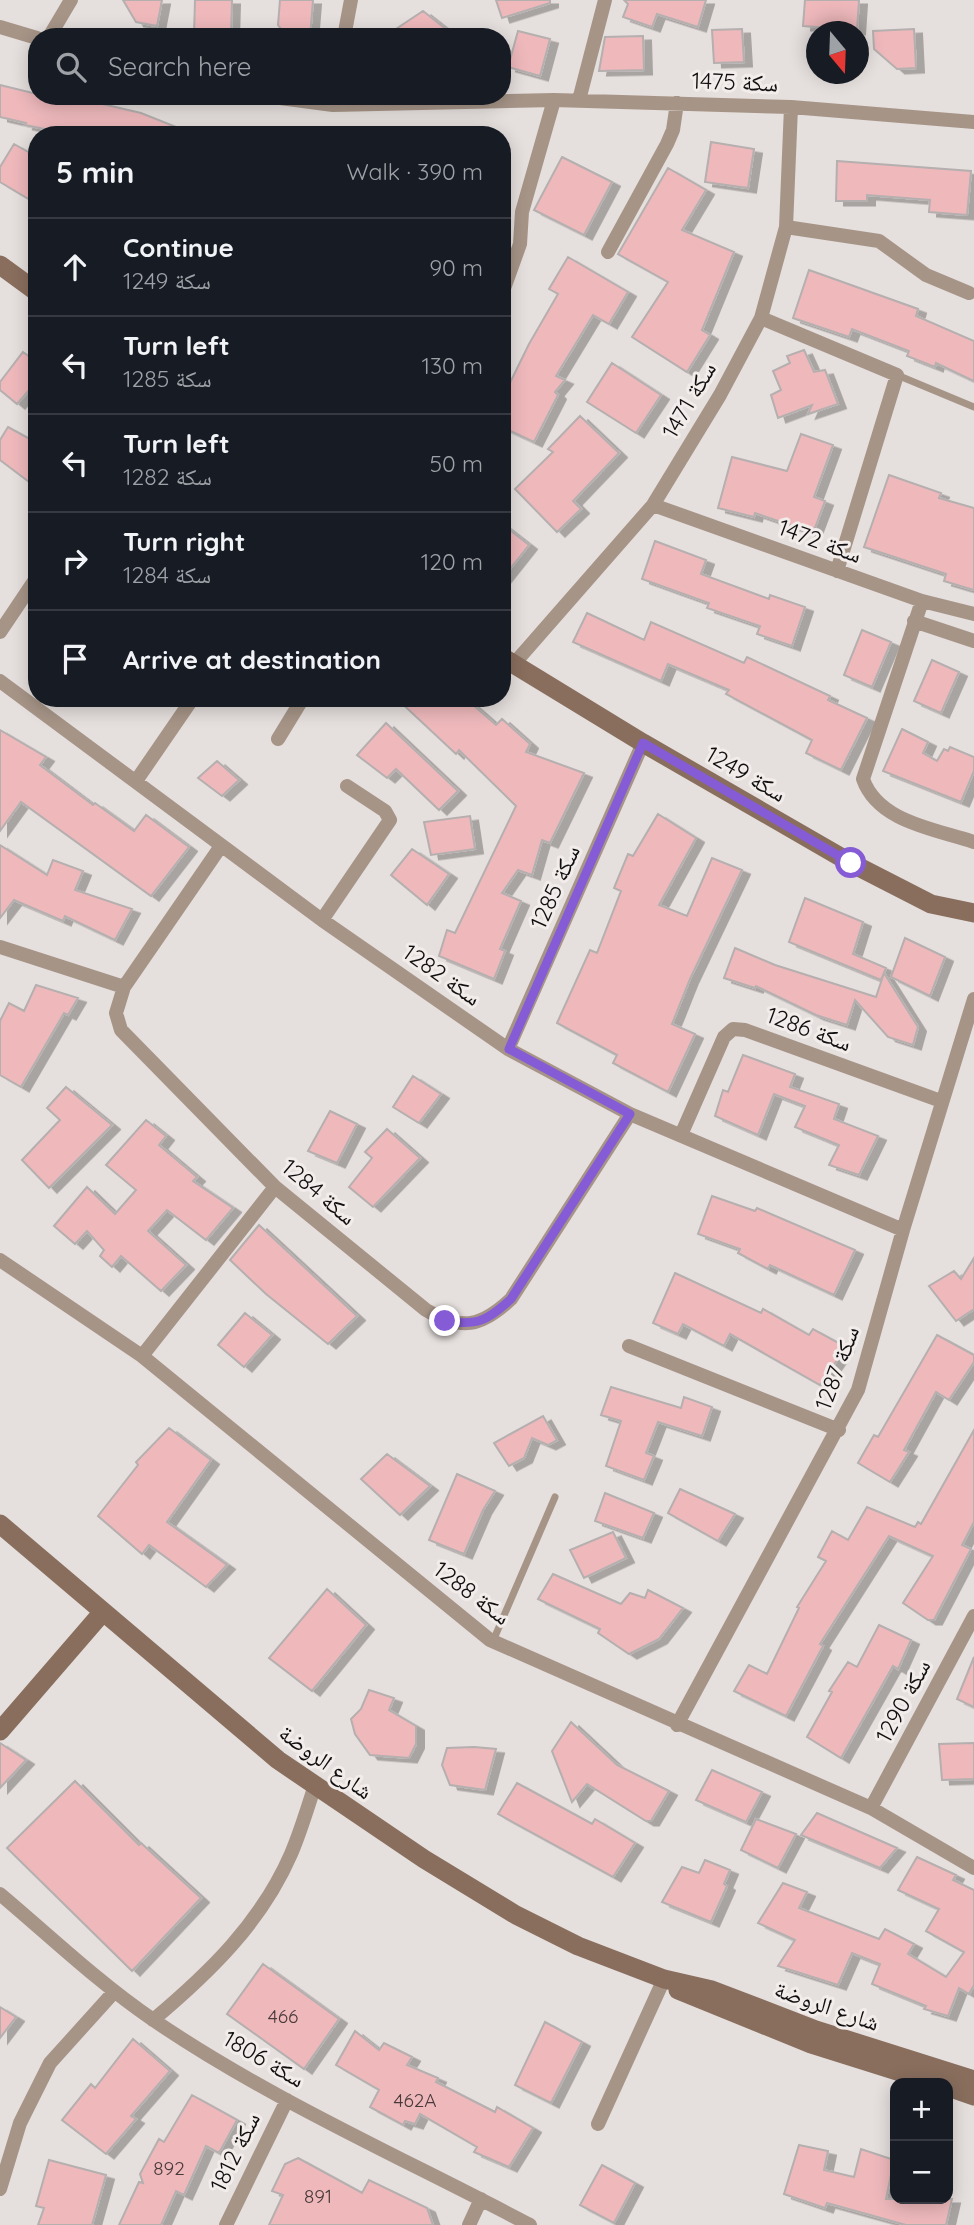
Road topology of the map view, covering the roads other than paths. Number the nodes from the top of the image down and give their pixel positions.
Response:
1 (71, 0) edge
2 (351, 0) edge
3 (605, 0) edge
4 (0, 27) edge
5 (55, 28) edge
6 (346, 28) edge
7 (28, 35) edge
8 (511, 100) edge
9 (554, 100) junction
10 (579, 100) junction
11 (677, 103) junction
12 (791, 107) junction
13 (974, 122) edge
14 (786, 227) junction
15 (608, 252) dead end
16 (0, 265) edge
17 (511, 268) edge
18 (28, 285) edge
19 (969, 293) dead end
20 (761, 318) junction
21 (897, 375) junction
22 (974, 407) edge
23 (653, 505) junction
24 (837, 571) junction
25 (28, 590) edge
26 (922, 601) junction
27 (974, 614) edge
28 (914, 621) junction
29 (0, 632) edge
30 (974, 641) edge
31 (511, 658) edge
32 (511, 663) edge
33 (0, 681) edge
34 (28, 702) edge
35 (35, 707) edge
36 (186, 707) edge
37 (298, 707) edge
38 (278, 739) dead end
39 (643, 743) junction
40 (136, 782) junction
41 (347, 786) dead end
42 (974, 842) edge
43 (221, 846) junction
44 (974, 913) edge
45 (321, 920) junction
46 (0, 947) edge
47 (124, 987) junction
48 (974, 999) edge
49 (969, 1029) edge
50 (509, 1049) junction
51 (941, 1101) junction
52 (630, 1114) junction
53 (681, 1135) junction
54 (275, 1186) junction
55 (903, 1230) junction
56 (0, 1260) edge
57 (629, 1346) dead end
58 (142, 1356) junction
59 (839, 1430) junction
60 (555, 1497) dead end
61 (0, 1524) edge
62 (103, 1613) junction
63 (974, 1618) edge
64 (493, 1641) junction
65 (677, 1725) junction
66 (0, 1731) edge
67 (314, 1788) junction
68 (871, 1808) junction
69 (974, 1868) edge
70 (0, 1894) edge
71 (664, 1979) junction
72 (114, 1992) junction
73 (153, 2021) junction
74 (919, 2078) edge
75 (974, 2080) edge
76 (953, 2089) edge
77 (974, 2096) edge
78 (287, 2099) junction
79 (598, 2124) dead end
80 (0, 2189) edge
81 (481, 2199) junction
82 (226, 2225) edge
83 (469, 2225) edge
84 (530, 2225) edge

1 - 5 street
2 - 6 street
3 - 10 street
4 - 7 street
8 - 9 street, سكة 1475
9 - 10 street, سكة 1475
9 - 17 street
10 - 11 street, سكة 1475
11 - 12 street, سكة 1475
11 - 15 street
12 - 13 street, سكة 1475
12 - 14 street, سكة 1471
14 - 19 street
14 - 20 street, سكة 1471
16 - 18 main road
20 - 21 street
20 - 23 street, سكة 1471
21 - 22 lane
21 - 24 street
23 - 24 street, سكة 1472
23 - 31 street, سكة 1471
24 - 26 street, سكة 1472
25 - 29 street
26 - 27 street, سكة 1472
26 - 28 street
28 - 30 street
28 - 42 street
32 - 39 main road, سكة 1249
33 - 34 street, سكة 1282
35 - 40 street, سكة 1282
36 - 40 street
37 - 38 street
39 - 44 main road, سكة 1249
39 - 50 street, سكة 1285
40 - 43 street, سكة 1282
41 - 45 street
43 - 45 street, سكة 1282
43 - 47 street, سكة 1284
45 - 50 street, سكة 1282
46 - 47 street
47 - 54 street, سكة 1284
48 - 49 street, سكة 1287
49 - 51 street, سكة 1287
50 - 52 street, سكة 1282
51 - 53 street, سكة 1286
51 - 55 street, سكة 1287
52 - 53 street, سكة 1282
52 - 54 street, سكة 1284
53 - 55 street, سكة 1282
54 - 58 street
55 - 59 street, سكة 1287
56 - 58 street, سكة 1288
57 - 59 street
58 - 64 street, سكة 1288
59 - 65 street, سكة 1287
60 - 64 lane
61 - 62 main road, شارع الروضة
62 - 66 main road
62 - 67 main road, شارع الروضة
63 - 68 street, سكة 1290
64 - 65 street, سكة 1288
65 - 68 street, سكة 1288
67 - 71 main road, شارع الروضة
67 - 73 street
68 - 69 street, سكة 1288
70 - 72 street, سكة 1806
71 - 74 main road, شارع الروضة
71 - 75 main road, شارع الروضة
71 - 79 street
72 - 73 street, سكة 1806
72 - 80 street
73 - 78 street, سكة 1806
76 - 77 main road
78 - 81 street, سكة 1806
78 - 82 street, سكة 1812
81 - 83 street
81 - 84 street, سكة 1806

